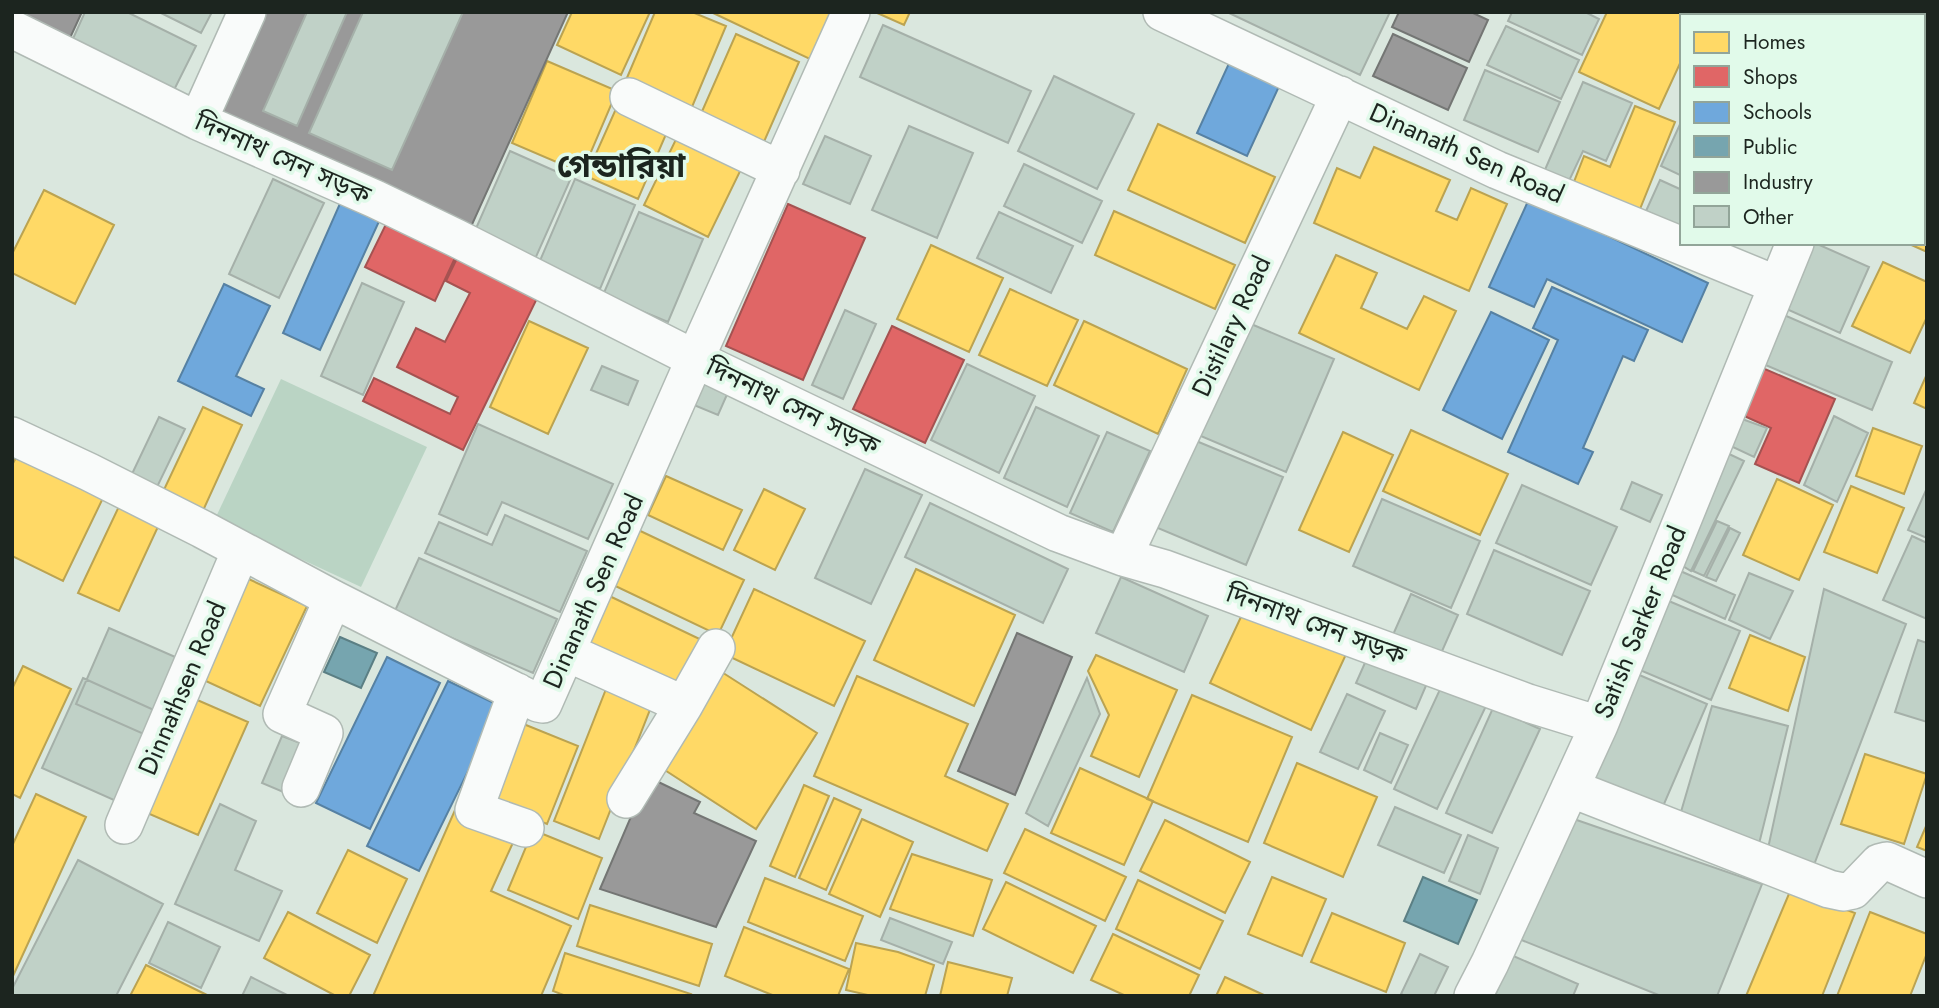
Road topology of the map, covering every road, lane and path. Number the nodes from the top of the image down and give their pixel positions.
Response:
1 (247, 12) edge
2 (851, 12) edge
3 (1164, 13) edge
4 (12, 29) edge
5 (1340, 95) junction
6 (629, 97) dead end
7 (198, 121) junction
8 (781, 170) junction
9 (1794, 245) edge
10 (1777, 285) junction
11 (695, 359) junction
12 (12, 436) edge
13 (241, 550) junction
14 (1123, 557) junction
15 (333, 599) junction
16 (716, 648) dead end
17 (566, 652) junction
18 (517, 692) junction
19 (684, 705) junction
20 (1599, 725) junction
21 (301, 788) dead end
22 (1570, 788) junction
23 (626, 799) dead end
24 (124, 825) dead end
25 (524, 828) dead end
26 (1927, 878) edge
27 (1473, 996) edge

1 - 7 street
2 - 8 street, Dinanath Sen Road
3 - 5 street, Dinanath Sen Road
4 - 7 street, দিননাথ সেন সড়ক
5 - 10 street, Dinanath Sen Road
5 - 14 street, Distilary Road
6 - 8 street
7 - 11 street, দিননাথ সেন সড়ক
8 - 11 street, Dinanath Sen Road
9 - 10 street, Satish Sarker Road
10 - 20 street, Satish Sarker Road
11 - 14 street, দিননাথ সেন সড়ক
11 - 17 street, Dinanath Sen Road
12 - 13 street, Dinanath Sen Road
13 - 15 street, Dinanath Sen Road
13 - 24 street, Dinnathsen Road
14 - 20 street, দিননাথ সেন সড়ক
15 - 18 street, Dinanath Sen Road
15 - 21 street
16 - 19 street
17 - 18 street, Dinanath Sen Road
17 - 19 street
18 - 25 street
19 - 23 street
20 - 22 street, Satish Sarker Road
22 - 26 street
22 - 27 street, Satish Sarker Road

